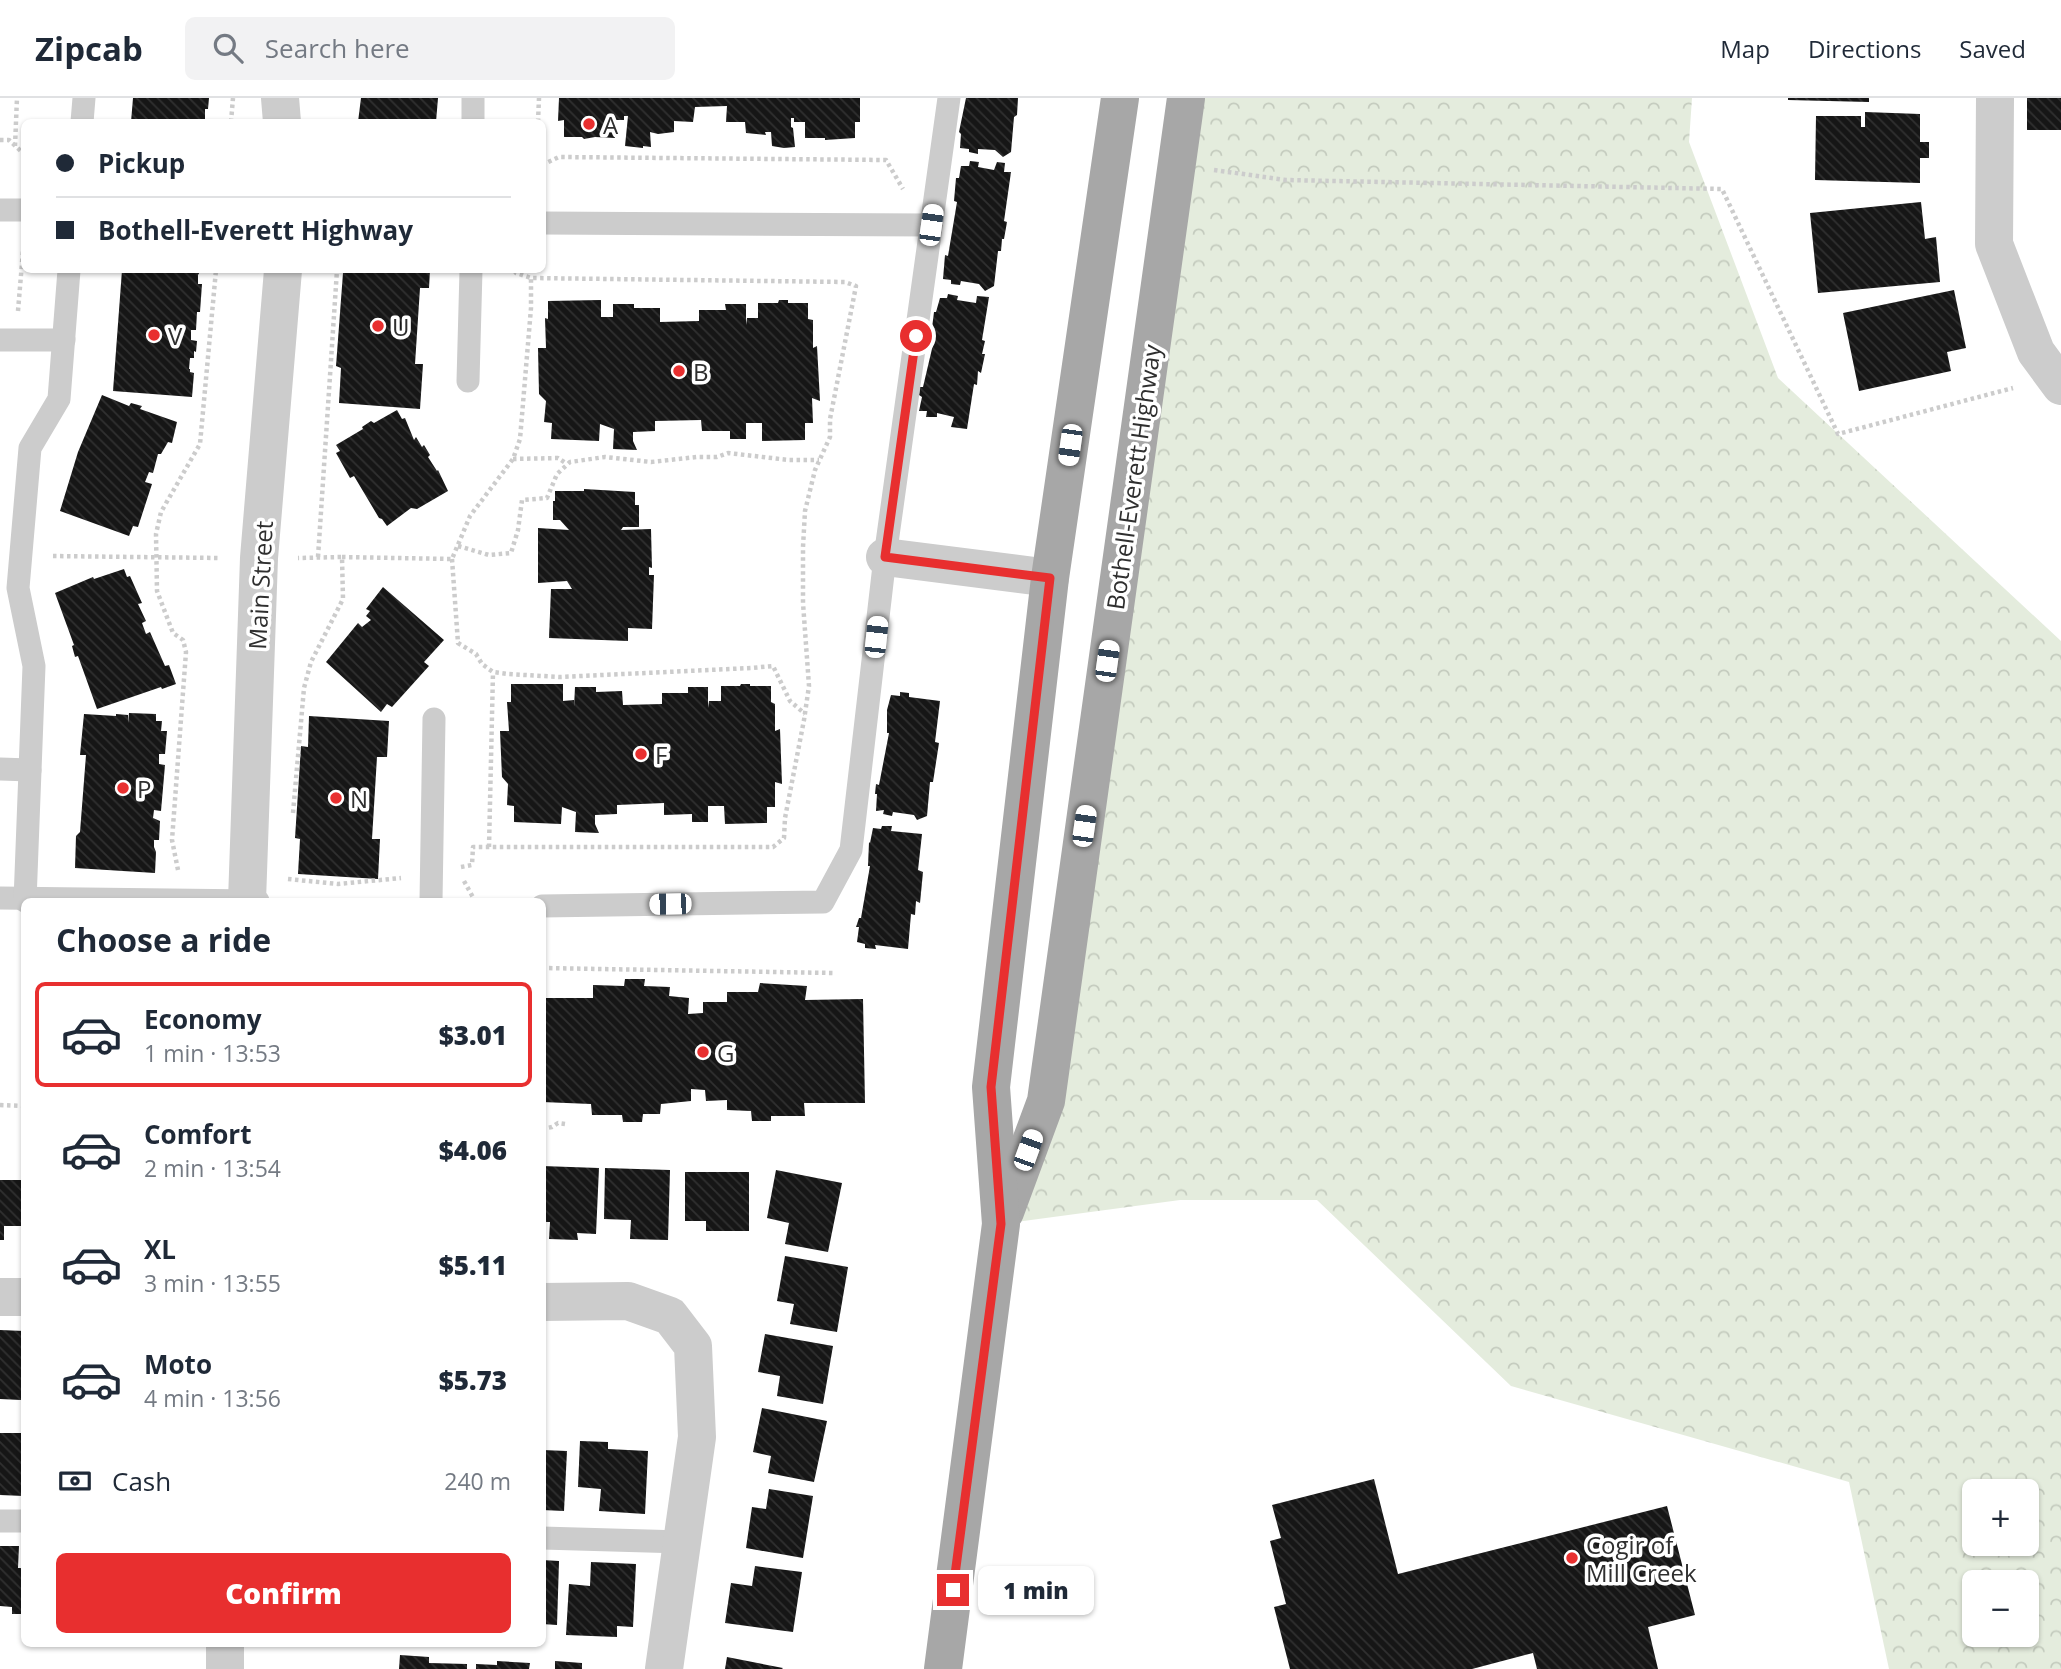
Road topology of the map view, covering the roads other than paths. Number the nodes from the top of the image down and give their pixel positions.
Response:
1 (84, 98) edge
2 (280, 98) edge
3 (473, 98) edge
4 (949, 98) edge
5 (1120, 98) edge
6 (1186, 98) edge
7 (1995, 98) edge
8 (82, 119) edge
9 (282, 119) edge
10 (473, 119) edge
11 (0, 210) edge
12 (21, 210) edge
13 (546, 223) edge
14 (931, 225) junction
15 (69, 273) edge
16 (283, 273) edge
17 (471, 273) edge
18 (9, 340) edge
19 (64, 340) junction
20 (468, 381) dead end
21 (2058, 381) edge
22 (885, 557) junction
23 (1050, 578) junction
24 (434, 719) dead end
25 (0, 769) edge
26 (30, 770) junction
27 (0, 898) edge
28 (25, 898) edge
29 (247, 898) edge
30 (431, 898) edge
31 (21, 900) edge
32 (546, 906) edge
33 (1001, 1224) junction
34 (0, 1297) edge
35 (21, 1297) edge
36 (546, 1302) edge
37 (0, 1521) edge
38 (21, 1521) edge
39 (546, 1538) edge
40 (682, 1542) junction
41 (225, 1647) edge
42 (225, 1669) edge
43 (664, 1669) edge
44 (943, 1669) edge

1 - 8 lane
2 - 9 street
3 - 10 lane
4 - 14 lane
5 - 23 main road, Bothell-Everett Highway
6 - 33 main road, Bothell-Everett Highway
7 - 21 street
11 - 12 lane
13 - 14 lane
14 - 22 lane
15 - 19 lane
16 - 29 street, Main Street
17 - 20 lane
18 - 19 lane
19 - 26 lane
22 - 23 street
22 - 32 lane
23 - 33 main road, Bothell-Everett Highway
24 - 30 lane
25 - 26 lane
26 - 28 lane
27 - 31 lane
33 - 44 main road, Bothell-Everett Highway
34 - 35 street
36 - 40 street
37 - 38 lane
39 - 40 lane
40 - 43 street
41 - 42 street

